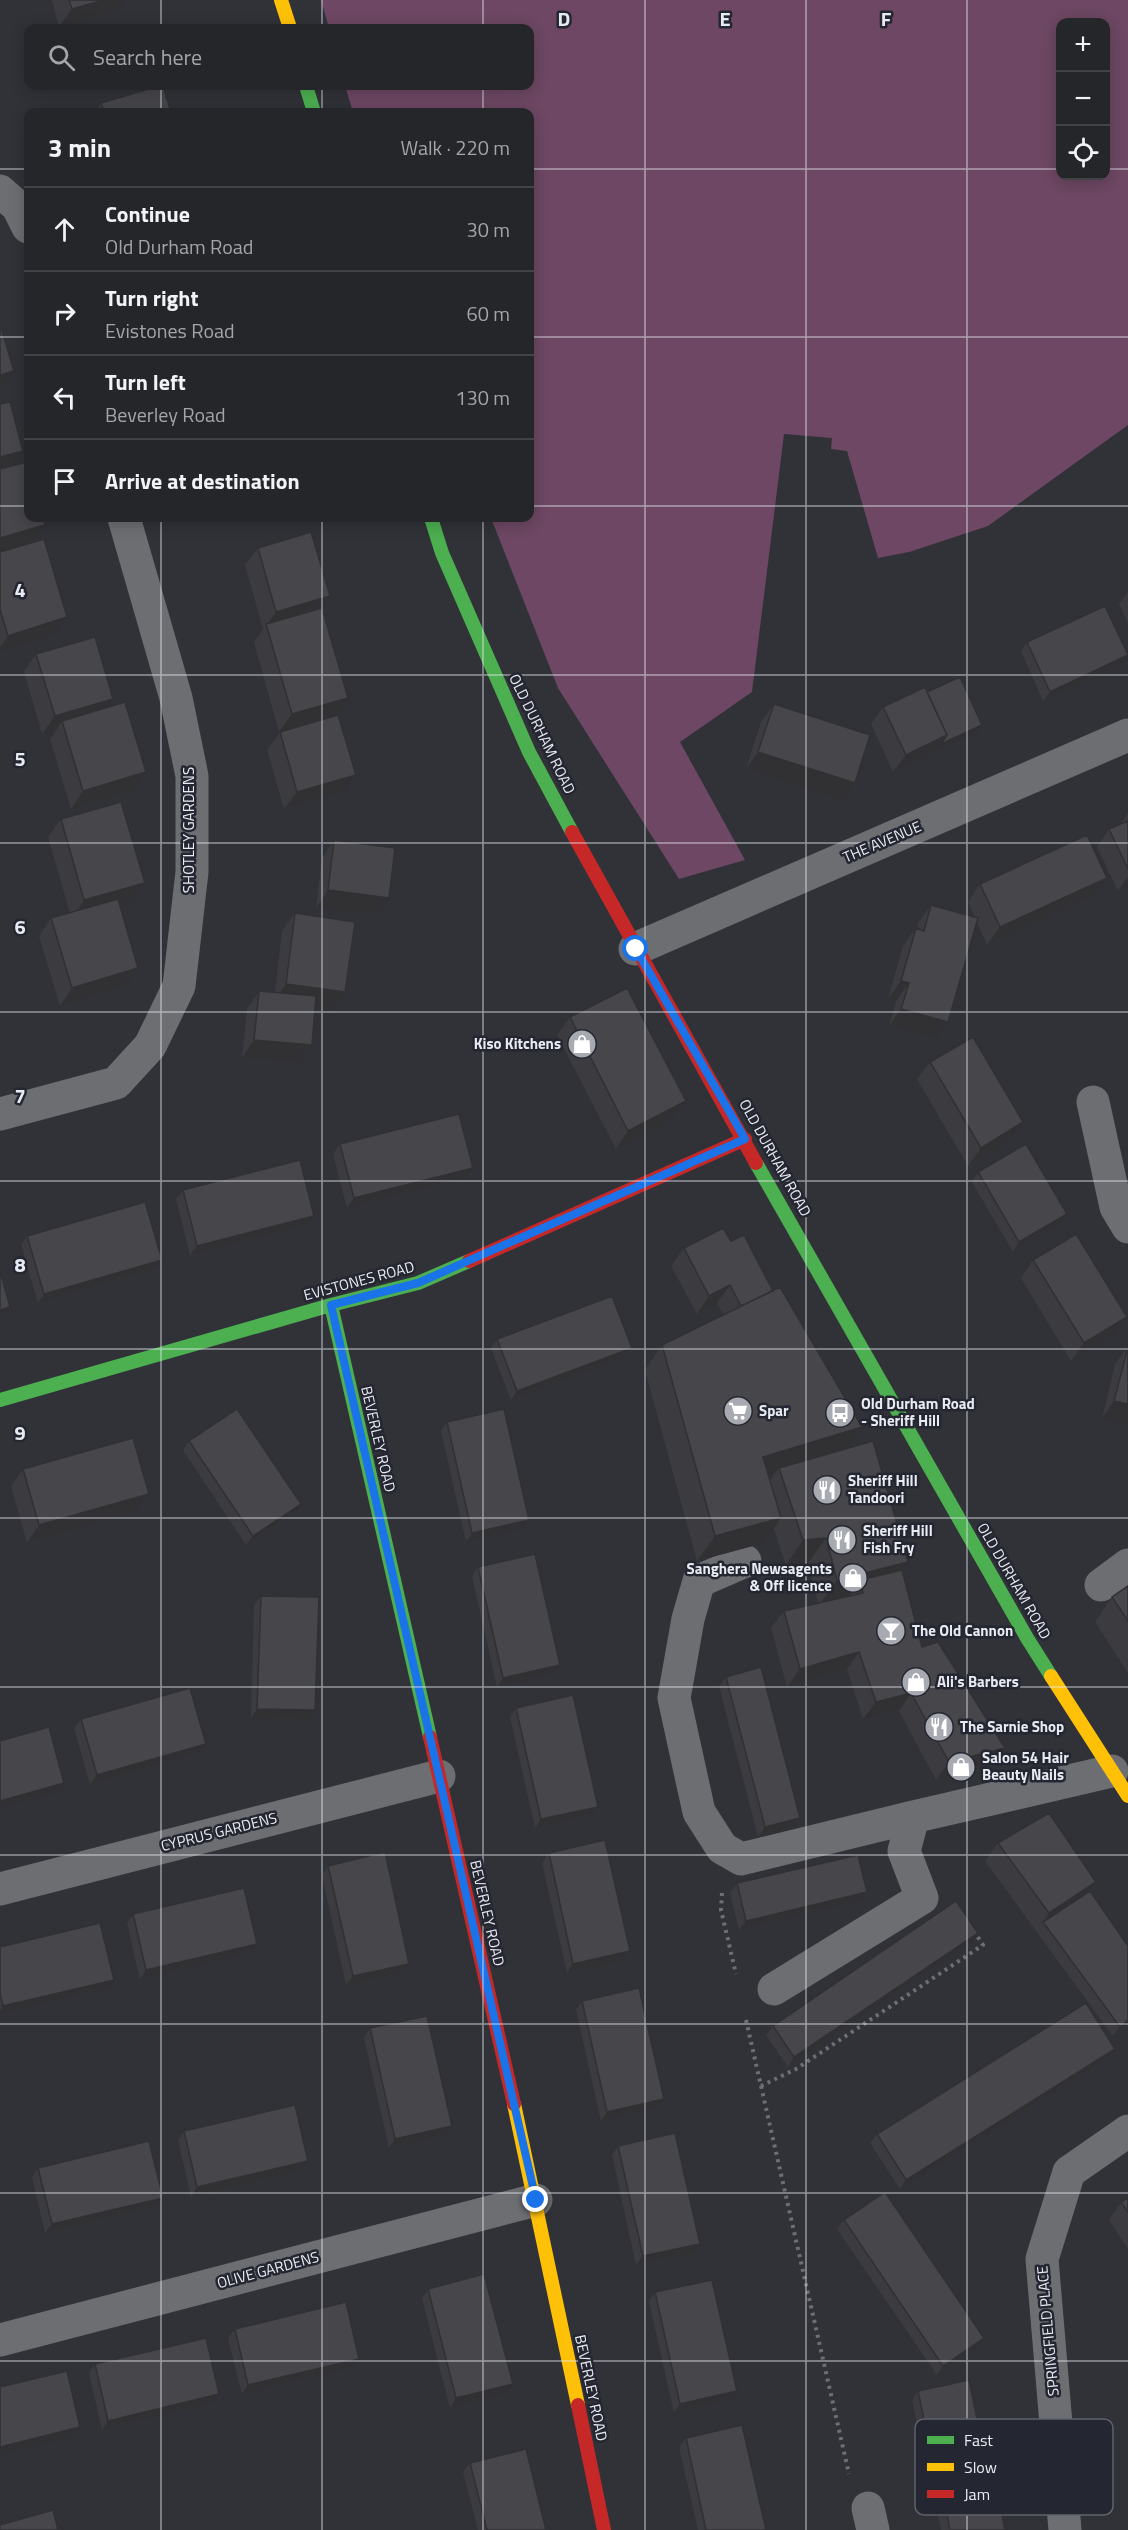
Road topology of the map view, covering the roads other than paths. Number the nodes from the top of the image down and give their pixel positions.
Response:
1 (282, 0) edge
2 (289, 24) edge
3 (307, 90) edge
4 (313, 108) edge
5 (0, 191) edge
6 (24, 219) edge
7 (125, 522) edge
8 (432, 522) edge
9 (1128, 735) edge
10 (636, 949) junction
11 (1093, 1102) dead end
12 (0, 1114) edge
13 (745, 1139) junction
14 (1128, 1227) edge
15 (331, 1305) junction
16 (0, 1400) edge
17 (745, 1561) dead end
18 (1128, 1565) edge
19 (1101, 1585) dead end
20 (438, 1776) junction
21 (1120, 1784) edge
22 (913, 1817) junction
23 (0, 1888) edge
24 (774, 1989) dead end
25 (1128, 2131) edge
26 (536, 2200) junction
27 (0, 2340) edge
28 (1056, 2419) edge
29 (1064, 2515) edge
30 (604, 2530) edge
31 (1065, 2530) edge

1 - 2 street
3 - 4 street
5 - 6 street
7 - 12 street, SHOTLEY GARDENS
8 - 10 street, OLD DURHAM ROAD
9 - 10 street, THE AVENUE
10 - 13 street, OLD DURHAM ROAD
11 - 14 street
13 - 15 street, EVISTONES ROAD
13 - 21 street, OLD DURHAM ROAD
15 - 16 street, EVISTONES ROAD
15 - 20 street, BEVERLEY ROAD
17 - 22 street
18 - 19 street
20 - 23 street, CYPRUS GARDENS
20 - 26 street, BEVERLEY ROAD
21 - 22 street
22 - 24 street
25 - 28 street, SPRINGFIELD PLACE
26 - 27 street, OLIVE GARDENS
26 - 30 street, BEVERLEY ROAD
29 - 31 street, SPRINGFIELD PLACE

